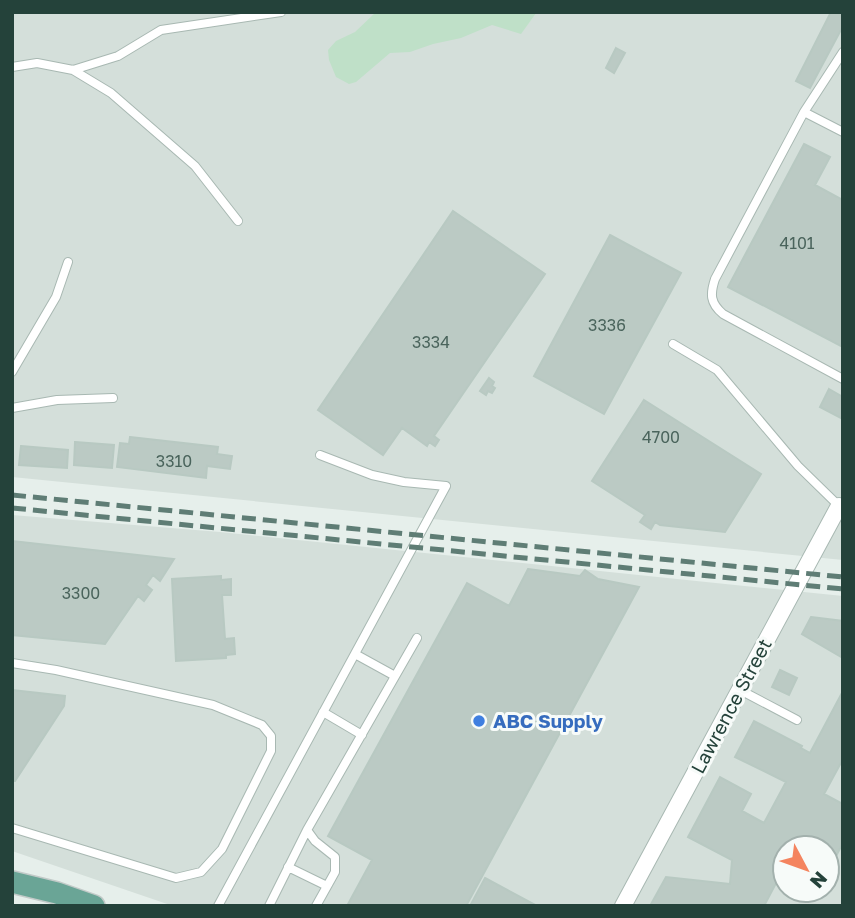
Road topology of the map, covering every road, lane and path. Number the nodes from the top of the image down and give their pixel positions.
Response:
1 (281, 12) edge
2 (843, 52) edge
3 (12, 67) edge
4 (73, 70) junction
5 (804, 112) junction
6 (843, 132) edge
7 (238, 221) dead end
8 (68, 262) dead end
9 (673, 344) dead end
10 (12, 372) edge
11 (843, 379) edge
12 (113, 398) dead end
13 (12, 408) edge
14 (320, 456) dead end
15 (841, 506) edge
16 (417, 638) dead end
17 (355, 654) junction
18 (12, 663) edge
19 (395, 676) junction
20 (740, 690) junction
21 (323, 712) junction
22 (797, 720) dead end
23 (362, 735) junction
24 (12, 828) edge
25 (307, 830) junction
26 (288, 867) junction
27 (12, 882) edge
28 (327, 886) junction
29 (94, 906) edge
30 (218, 906) edge
31 (269, 906) edge
32 (316, 906) edge
33 (624, 906) edge

1 - 4 lane
2 - 5 lane
3 - 4 lane
4 - 7 lane
5 - 6 lane
5 - 11 lane
8 - 10 lane
9 - 15 lane
12 - 13 lane
14 - 17 lane
15 - 20 street, Lawrence Street
16 - 19 lane
17 - 19 lane
17 - 21 lane
18 - 24 lane
19 - 23 lane
20 - 22 lane
20 - 33 street, Lawrence Street
21 - 23 lane
21 - 30 lane
23 - 25 lane
25 - 26 lane
25 - 28 lane
26 - 28 lane
26 - 31 lane
27 - 29 main road
28 - 32 lane

